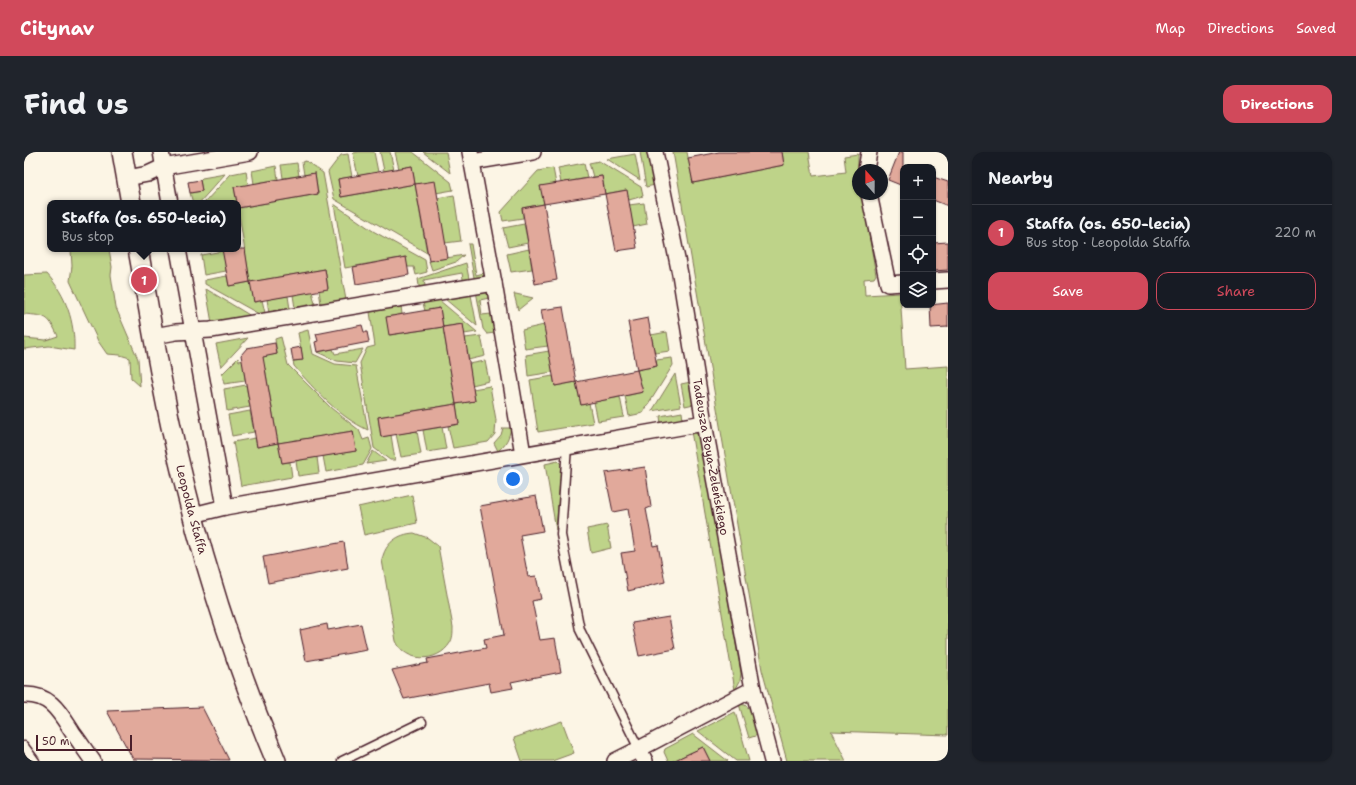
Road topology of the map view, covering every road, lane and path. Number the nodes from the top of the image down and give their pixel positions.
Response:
1 (122, 152) edge
2 (161, 152) edge
3 (250, 152) edge
4 (533, 152) edge
5 (655, 152) edge
6 (869, 152) edge
7 (471, 157) edge
8 (867, 164) edge
9 (163, 167) junction
10 (127, 178) junction
11 (130, 200) edge
12 (169, 200) edge
13 (870, 200) edge
14 (139, 252) edge
15 (179, 252) edge
16 (948, 280) edge
17 (936, 281) edge
18 (494, 283) junction
19 (900, 283) edge
20 (194, 332) junction
21 (154, 336) junction
22 (704, 423) junction
23 (567, 446) junction
24 (523, 454) junction
25 (225, 507) junction
26 (193, 515) junction
27 (753, 689) junction
28 (24, 695) edge
29 (422, 722) dead end
30 (24, 746) edge
31 (642, 755) edge
32 (35, 761) edge
33 (93, 761) edge
34 (276, 761) edge
35 (342, 761) edge
36 (615, 761) edge
37 (772, 761) edge

1 - 10 street
2 - 9 street
3 - 9 street
4 - 7 street
5 - 22 street, Tadeusza Boya-Żeleńskiego
6 - 8 street
7 - 18 street
9 - 10 street
9 - 12 street
10 - 11 street
13 - 19 street
14 - 21 street, Leopolda Staffa
15 - 20 street
16 - 17 street
18 - 20 street
18 - 24 street
20 - 21 street
20 - 25 street
21 - 26 street, Leopolda Staffa
22 - 23 street
22 - 27 street, Tadeusza Boya-Żeleńskiego
23 - 24 street
23 - 31 lane
24 - 25 street
25 - 26 street
26 - 34 street, Leopolda Staffa
27 - 31 street
27 - 37 street, Tadeusza Boya-Żeleńskiego
28 - 33 street
29 - 35 lane
30 - 32 lane
31 - 36 street

